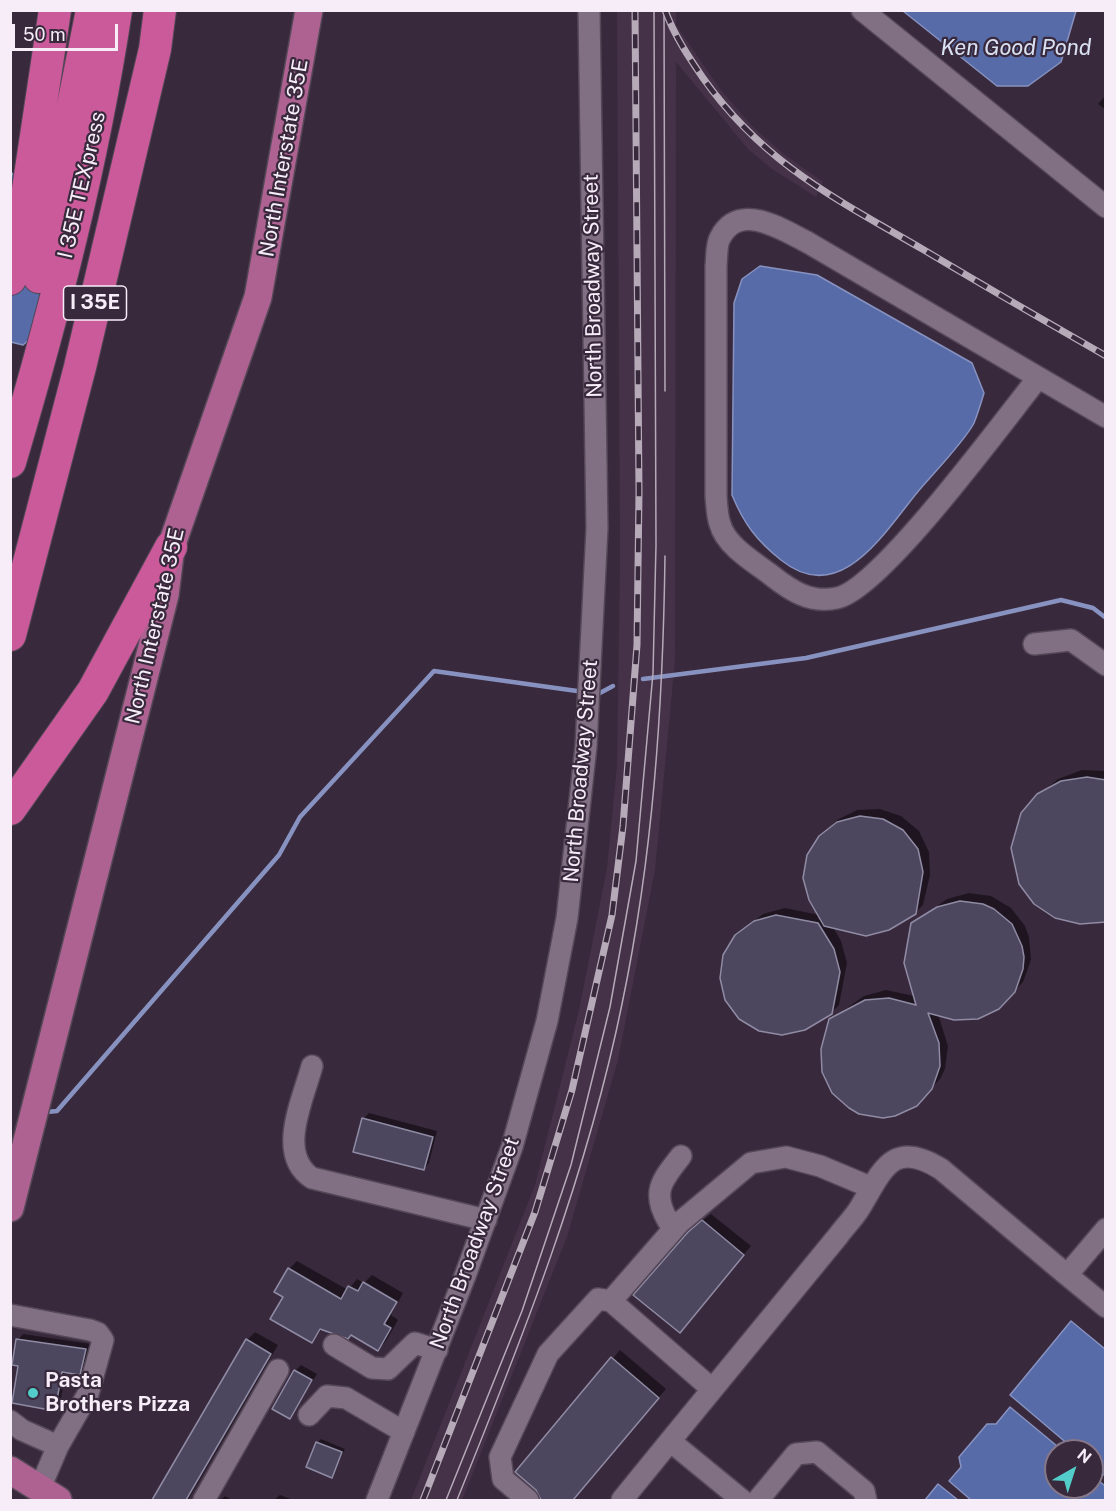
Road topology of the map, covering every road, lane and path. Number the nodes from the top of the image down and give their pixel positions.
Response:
1 (55, 10) edge
2 (93, 10) edge
3 (116, 10) edge
4 (160, 10) edge
5 (309, 10) edge
6 (589, 10) edge
7 (862, 10) edge
8 (1106, 207) edge
9 (10, 279) edge
10 (1038, 378) junction
11 (10, 391) edge
12 (1106, 417) edge
13 (10, 462) edge
14 (171, 547) junction
15 (10, 635) edge
16 (1034, 644) dead end
17 (1106, 665) edge
18 (10, 809) edge
19 (312, 1065) dead end
20 (681, 1156) dead end
21 (870, 1186) junction
22 (10, 1208) edge
23 (486, 1220) junction
24 (679, 1223) junction
25 (1106, 1229) edge
26 (1067, 1275) junction
27 (611, 1301) junction
28 (1106, 1307) edge
29 (10, 1315) edge
30 (334, 1345) dead end
31 (437, 1350) junction
32 (278, 1370) dead end
33 (712, 1389) junction
34 (309, 1415) dead end
35 (10, 1421) edge
36 (405, 1432) junction
37 (670, 1442) junction
38 (58, 1446) junction
39 (10, 1470) edge
40 (49, 1494) edge
41 (204, 1500) edge
42 (377, 1500) edge
43 (528, 1500) edge
44 (622, 1500) edge
45 (742, 1500) edge
46 (758, 1500) edge
47 (866, 1500) edge

1 - 9 highway
2 - 11 highway, I 35E
3 - 13 highway, I 35E TEXpress
4 - 15 highway, I 35E
5 - 14 main road, North Interstate 35E
6 - 23 street, North Broadway Street
7 - 8 street
10 - 10 street
10 - 12 street
14 - 18 highway
14 - 22 main road, North Interstate 35E
16 - 17 street
19 - 23 street
20 - 24 street
21 - 24 street
21 - 26 street
21 - 33 street
23 - 31 street, North Broadway Street
24 - 27 street
25 - 26 street
26 - 28 street
27 - 33 street
27 - 43 street
29 - 38 street
30 - 31 street
31 - 36 street, North Broadway Street
32 - 41 street
33 - 37 street
34 - 36 street
35 - 38 street
36 - 42 street, North Broadway Street
37 - 44 street
37 - 45 street
38 - 40 street
39 - 40 main road
46 - 47 street

